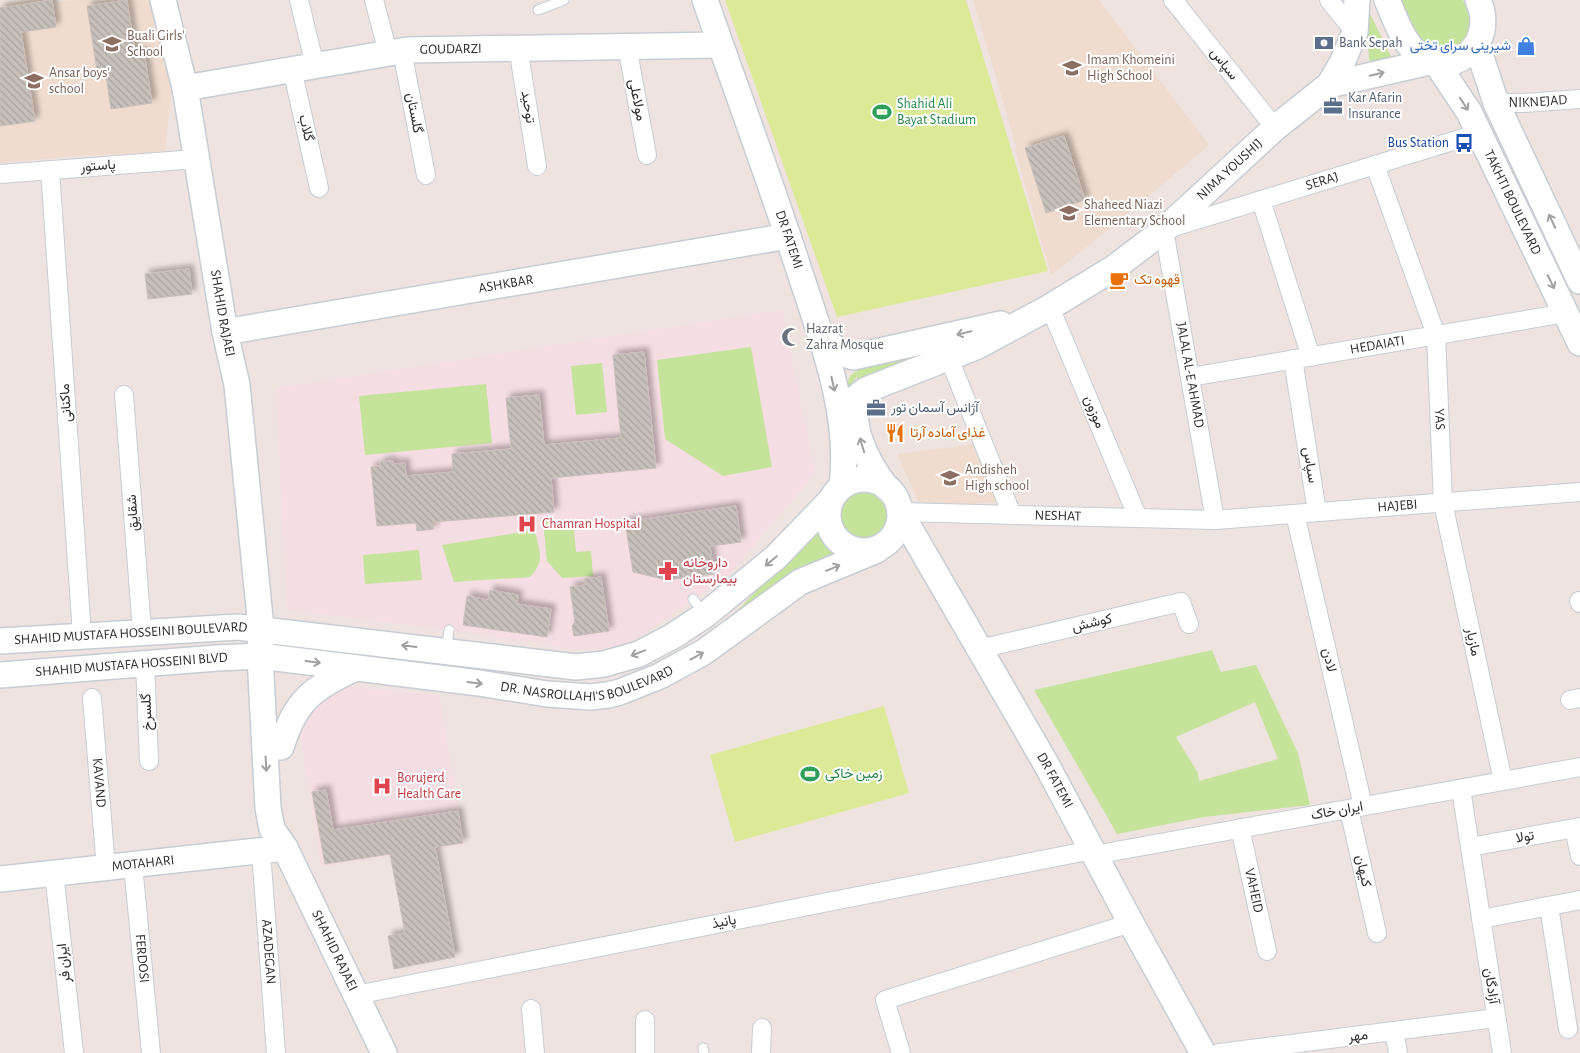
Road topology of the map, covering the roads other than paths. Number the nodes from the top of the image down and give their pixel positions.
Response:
1 (163, 0) edge
2 (299, 0) edge
3 (374, 0) edge
4 (564, 0) edge
5 (705, 0) edge
6 (1173, 0) edge
7 (1329, 0) edge
8 (1357, 0) edge
9 (1387, 0) edge
10 (1478, 0) edge
11 (1497, 0) edge
12 (538, 10) dead end
13 (1355, 32) junction
14 (1480, 39) junction
15 (720, 45) junction
16 (627, 46) junction
17 (518, 47) junction
18 (395, 52) junction
19 (1433, 63) junction
20 (304, 68) junction
21 (1329, 86) junction
22 (185, 88) junction
23 (1580, 99) edge
24 (1496, 103) junction
25 (1275, 128) junction
26 (1479, 134) junction
27 (647, 155) dead end
28 (196, 159) junction
29 (1375, 165) junction
30 (537, 166) dead end
31 (50, 170) junction
32 (0, 174) edge
33 (426, 175) dead end
34 (319, 188) dead end
35 (1261, 200) junction
36 (1164, 230) junction
37 (788, 236) junction
38 (1574, 256) edge
39 (1580, 281) edge
40 (1039, 313) junction
41 (1566, 313) junction
42 (225, 332) junction
43 (1436, 335) junction
44 (821, 337) junction
45 (1580, 344) edge
46 (1311, 357) junction
47 (949, 358) junction
48 (1293, 360) junction
49 (1190, 377) junction
50 (124, 395) dead end
51 (886, 487) junction
52 (1580, 492) edge
53 (836, 494) junction
54 (1443, 503) junction
55 (900, 512) junction
56 (1317, 512) junction
57 (1295, 514) junction
58 (1012, 515) junction
59 (1138, 518) junction
60 (1215, 520) junction
61 (877, 550) junction
62 (699, 607) junction
63 (1189, 624) dead end
64 (261, 628) junction
65 (142, 631) junction
66 (82, 635) junction
67 (721, 640) junction
68 (0, 641) edge
69 (979, 649) junction
70 (266, 657) junction
71 (145, 663) junction
72 (88, 668) junction
73 (356, 668) junction
74 (0, 675) edge
75 (92, 698) dead end
76 (281, 747) junction
77 (149, 761) dead end
78 (1580, 767) edge
79 (1503, 781) junction
80 (1461, 789) junction
81 (1356, 808) junction
82 (1577, 827) edge
83 (1240, 828) junction
84 (1470, 847) junction
85 (285, 848) junction
86 (261, 851) junction
87 (1093, 852) junction
88 (1580, 856) edge
89 (133, 865) junction
90 (106, 868) junction
91 (54, 873) junction
92 (0, 879) edge
93 (1580, 900) edge
94 (1549, 906) junction
95 (1481, 919) junction
96 (1131, 923) junction
97 (1377, 933) dead end
98 (1267, 951) dead end
99 (356, 995) junction
100 (531, 1009) dead end
101 (1496, 1018) junction
102 (645, 1020) dead end
103 (762, 1028) dead end
104 (1568, 1029) dead end
105 (1394, 1031) junction
106 (74, 1053) edge
107 (150, 1053) edge
108 (276, 1053) edge
109 (384, 1053) edge
110 (535, 1053) edge
111 (645, 1053) edge
112 (762, 1053) edge
113 (901, 1053) edge
114 (1203, 1053) edge
115 (1219, 1053) edge
116 (1398, 1053) edge
117 (1502, 1053) edge

1 - 22 street, SHAHID RAJAEI
2 - 20 street, گلاب
3 - 18 street, گلستان
4 - 12 lane
5 - 15 street, DR FATEMI
6 - 25 street, سپاس
7 - 13 street
8 - 13 street, NIMA YOUSHIJ
9 - 19 street, TAKHTI BOULEVARD
10 - 14 street, TAKHTI BOULEVARD
11 - 14 street
13 - 21 street, NIMA YOUSHIJ
14 - 19 street, NIMA YOUSHIJ
14 - 24 street, TAKHTI BOULEVARD
15 - 16 street, GOUDARZI
15 - 37 street, DR FATEMI
16 - 17 street, GOUDARZI
16 - 27 street, مولاعلی
17 - 18 street, GOUDARZI
17 - 30 street, توحید
18 - 20 street, GOUDARZI
18 - 33 street, گلستان
21 -> 19 street, NIMA YOUSHIJ
19 -> 26 street, TAKHTI BOULEVARD
20 - 22 street, GOUDARZI
20 - 34 street, گلاب
21 - 25 street, NIMA YOUSHIJ
22 - 28 street, SHAHID RAJAEI
23 - 24 street, NIKNEJAD
38 -> 24 street, TAKHTI BOULEVARD
25 - 36 street, NIMA YOUSHIJ
26 - 29 street, SERAJ
26 -> 41 street, TAKHTI BOULEVARD
28 - 31 street, پاستور
28 - 42 street, SHAHID RAJAEI
29 - 35 street, SERAJ
29 - 43 street, YAS
31 - 32 street, پاستور
31 - 66 street, ماکنانی
35 - 36 street, SERAJ
35 - 46 street
36 - 40 street, NIMA YOUSHIJ
36 - 49 street, JALAL AL-E AHMAD
37 - 42 street, ASHKBAR
37 - 44 street, DR FATEMI
38 - 39 street, TAKHTI BOULEVARD
40 -> 44 street, NIMA YOUSHIJ
40 - 47 street, NIMA YOUSHIJ
40 - 59 street, موزون
41 - 43 street, HEDAIATI
41 - 45 street, TAKHTI BOULEVARD
42 - 64 street, SHAHID RAJAEI
43 - 46 street, HEDAIATI
43 - 54 street, YAS
44 -> 53 street, DR FATEMI
46 - 48 street, HEDAIATI
51 -> 47 street, NIMA YOUSHIJ
47 - 58 street
48 - 49 street, HEDAIATI
48 - 56 street, سپاس
49 - 60 street, JALAL AL-E AHMAD
50 - 65 street, شقایق
51 - 53 street
51 - 55 street
52 - 54 street, HAJEBI
53 - 61 street
53 -> 62 street, DR. NASROLLAHI'S BOULEVARD
54 - 56 street, HAJEBI
54 - 79 street, مازیار
55 - 58 street, NESHAT
55 - 61 street
55 - 69 street, DR FATEMI
56 - 57 street, HAJEBI
57 - 60 street, HAJEBI
57 - 81 street, لادن
58 - 59 street, NESHAT
59 - 60 street, NESHAT
67 -> 61 street, DR. NASROLLAHI'S BOULEVARD
62 -> 64 street, DR. NASROLLAHI'S BOULEVARD
62 - 67 street
63 - 69 street, کوشش
64 - 65 street, SHAHID MUSTAFA HOSSEINI BOULEVARD
64 - 70 street, SHAHID RAJAEI
65 - 66 street, SHAHID MUSTAFA HOSSEINI BOULEVARD
66 - 68 street, SHAHID MUSTAFA HOSSEINI BOULEVARD
66 - 72 street
73 -> 67 street, DR. NASROLLAHI'S BOULEVARD
69 - 87 street, DR FATEMI
70 - 71 street, SHAHID MUSTAFA HOSSEINI BLVD
70 -> 73 street, DR. NASROLLAHI'S BOULEVARD
70 - 76 street, SHAHID RAJAEI
70 -> 85 street, SHAHID RAJAEI
71 - 72 street, SHAHID MUSTAFA HOSSEINI BLVD
71 - 77 street, گلسرخ
72 - 74 street, SHAHID MUSTAFA HOSSEINI BLVD
73 - 76 street
75 - 90 street, KAVAND
76 - 85 street, SHAHID RAJAEI
78 - 79 street, ایران خاک
79 - 80 street, ایران خاک
80 - 81 street, ایران خاک
80 - 84 street, آزادگان
81 - 83 street, ایران خاک
81 - 97 street, کیهان
82 - 84 street, تولا
82 - 88 street
83 - 87 street, ایران خاک
83 - 98 street, VAHEID
84 - 95 street, آزادگان
85 - 86 street, MOTAHARI
85 - 99 street, SHAHID RAJAEI
86 - 89 street, MOTAHARI
86 - 108 street, AZADEGAN
87 - 96 street, DR FATEMI
87 - 99 street, پانیذ
89 - 90 street, MOTAHARI
89 - 107 street, FERDOSI
90 - 91 street, MOTAHARI
91 - 92 street, MOTAHARI
91 - 106 street, ایران فر
93 - 94 street
94 - 95 street
94 - 104 street
95 - 101 street, آزادگان
96 - 113 street
96 - 114 street, DR FATEMI
99 - 109 street, SHAHID RAJAEI
100 - 110 street
101 - 105 street, مهر
101 - 117 street, آزادگان
102 - 111 street
103 - 112 street
105 - 115 street, مهر
105 - 116 street

